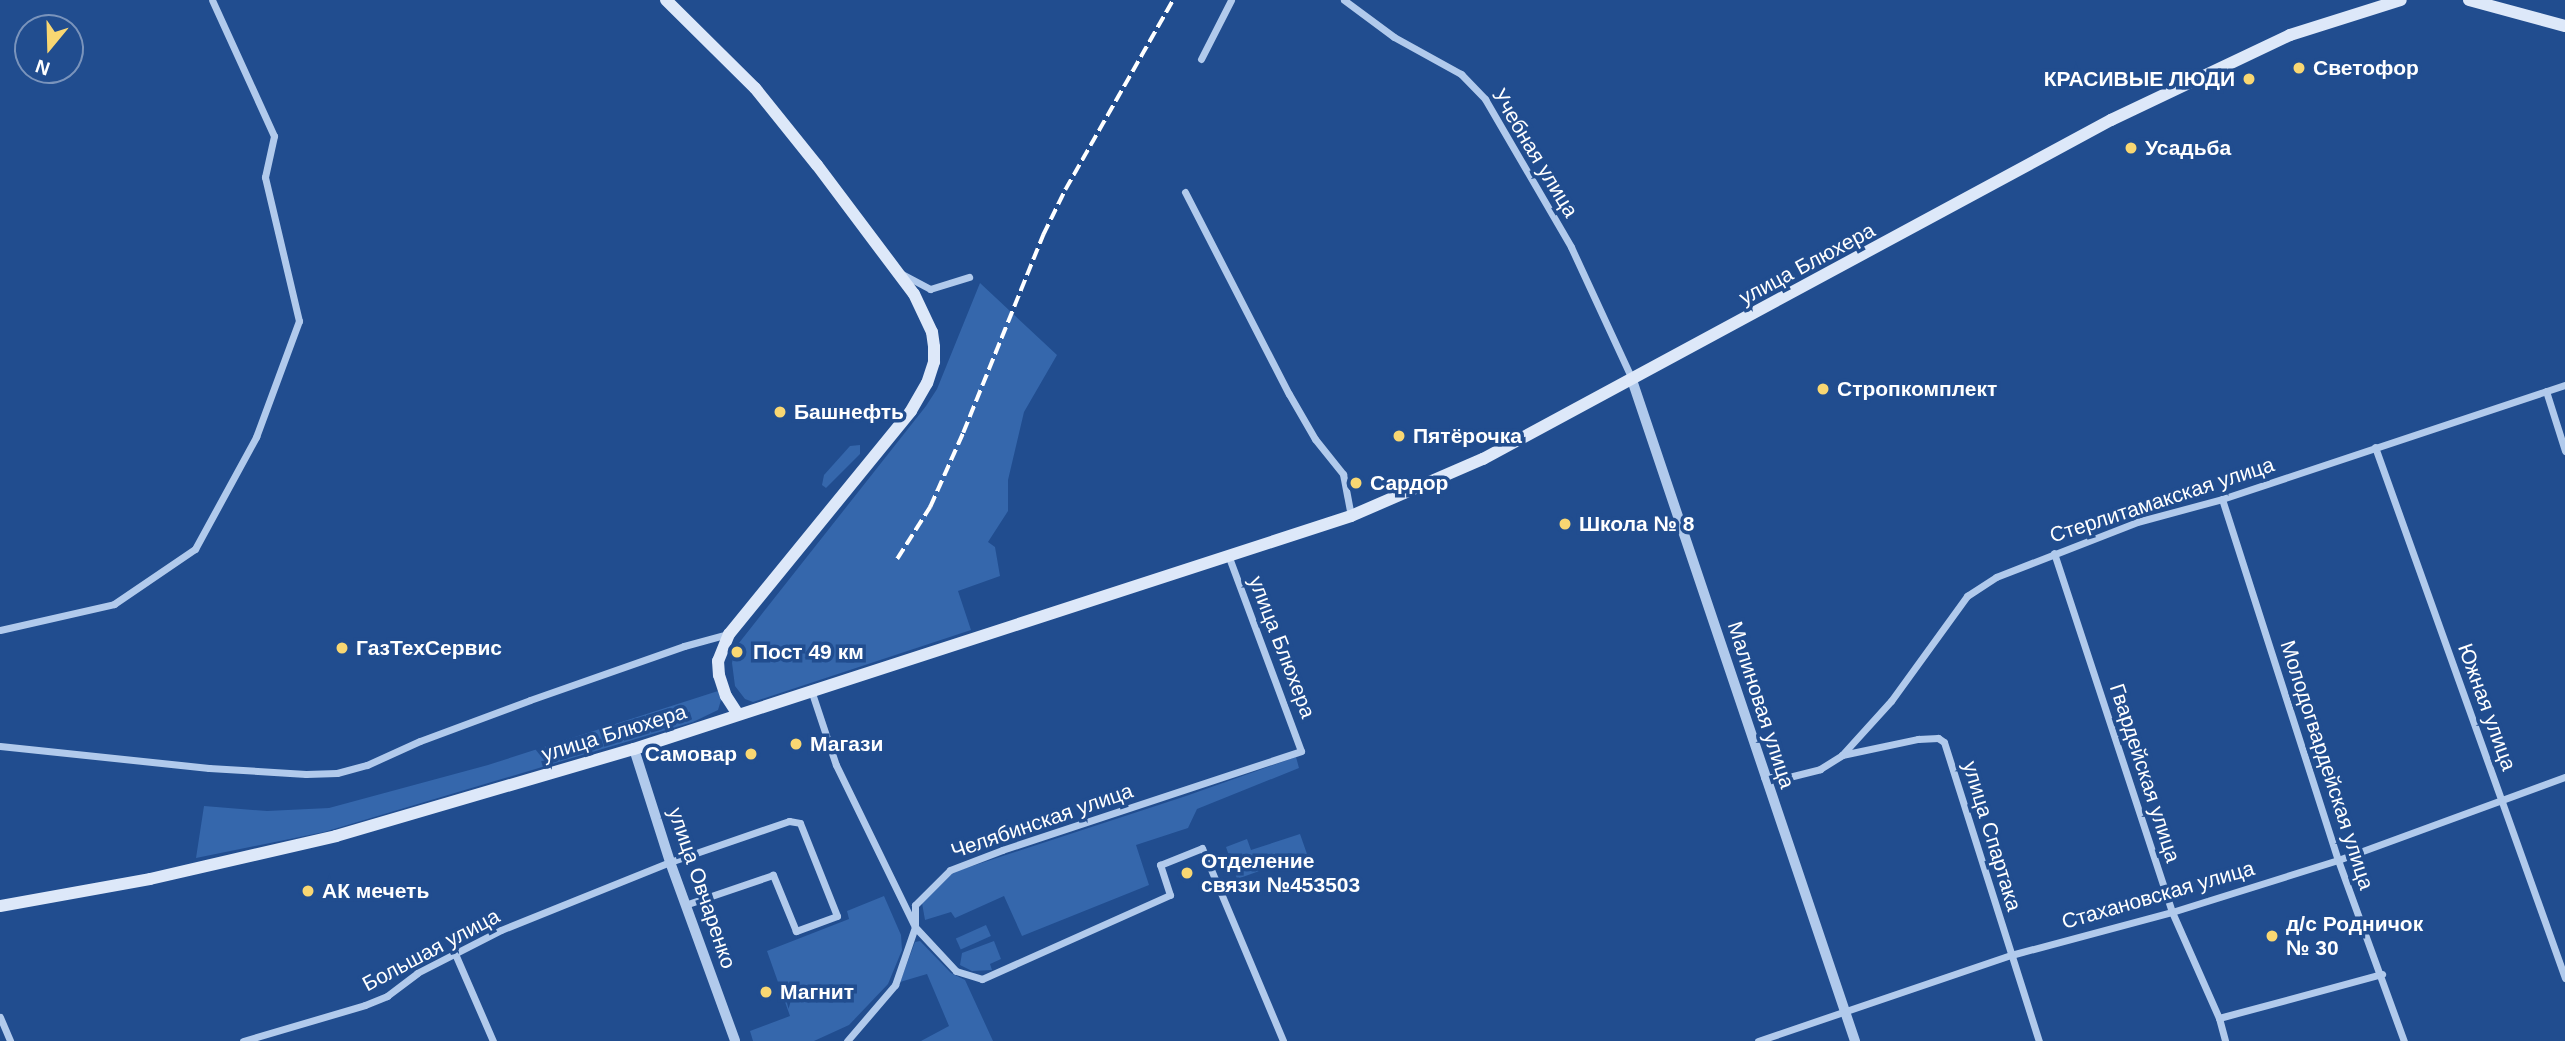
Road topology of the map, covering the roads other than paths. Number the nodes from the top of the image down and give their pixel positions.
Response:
1 (212, 0) edge
2 (666, 0) edge
3 (1231, 0) edge
4 (1343, 0) edge
5 (2401, 0) edge
6 (2469, 0) edge
7 (2565, 26) edge
8 (1201, 59) dead end
9 (1185, 192) dead end
10 (896, 270) junction
11 (969, 276) dead end
12 (1632, 380) junction
13 (2565, 385) edge
14 (2546, 391) junction
15 (2375, 447) junction
16 (2565, 451) edge
17 (2222, 499) junction
18 (1351, 516) junction
19 (2054, 553) junction
20 (1229, 556) junction
21 (0, 630) edge
22 (729, 634) junction
23 (811, 690) junction
24 (737, 713) junction
25 (0, 746) edge
26 (634, 748) junction
27 (1301, 751) joint
28 (1842, 755) junction
29 (1764, 777) junction
30 (2565, 777) edge
31 (2502, 799) junction
32 (2338, 860) junction
33 (670, 862) junction
34 (688, 904) junction
35 (0, 906) edge
36 (2172, 912) junction
37 (915, 927) junction
38 (2011, 955) junction
39 (456, 956) junction
40 (2382, 974) junction
41 (2565, 978) edge
42 (1845, 1011) junction
43 (0, 1017) edge
44 (2219, 1018) junction
45 (10, 1041) edge
46 (243, 1041) edge
47 (494, 1041) edge
48 (735, 1041) edge
49 (847, 1041) edge
50 (1283, 1041) edge
51 (1758, 1041) edge
52 (1855, 1041) edge
53 (2039, 1041) edge
54 (2225, 1041) edge
55 (2404, 1041) edge

1 - 21 street
2 - 10 main road
3 - 8 street
4 - 12 street, Учебная улица
5 - 12 main road, улица Блюхера
6 - 7 main road
9 - 18 street
10 - 11 street
10 - 22 main road
12 - 18 main road, улица Блюхера
12 - 29 street, Малиновая улица
13 - 14 street, Стерлитамакская улица
14 - 15 street, Стерлитамакская улица
14 - 16 street
15 - 17 street, Стерлитамакская улица
15 - 31 street, Южная улица
17 - 19 street, Стерлитамакская улица
17 - 32 street, Молодогвардейская улица
18 - 20 main road, улица Блюхера
19 - 28 street, Стерлитамакская улица
19 - 36 street, Гвардейская улица
20 - 23 main road, улица Блюхера
20 - 27 street, улица Блюхера
22 - 24 main road
22 - 25 street
23 - 24 main road, улица Блюхера
23 - 37 street
24 - 26 main road, улица Блюхера
26 - 33 street, улица Овчаренко
26 - 35 main road, улица Блюхера
27 - 37 street, Челябинская улица
28 - 29 street, Стерлитамакская улица
28 - 38 street, улица Спартака
29 - 42 street, Малиновая улица
30 - 31 street, Стахановская улица
31 - 32 street, Стахановская улица
31 - 41 street, Южная улица
32 - 36 street, Стахановская улица
32 - 40 street, Молодогвардейская улица
33 - 34 street, улица Овчаренко
33 - 34 street, Большая улица
33 - 39 street, Большая улица
34 - 48 street, улица Овчаренко
36 - 38 street, Стахановская улица
36 - 44 street, Гвардейская улица
37 - 49 street, Челябинская улица
37 - 50 street
38 - 42 street, Стахановская улица
38 - 53 street, улица Спартака
39 - 46 street, Большая улица
39 - 47 street
40 - 44 street
40 - 55 street, Молодогвардейская улица
42 - 51 street, Стахановская улица
42 - 52 street, Малиновая улица
43 - 45 street
44 - 54 street, Гвардейская улица

